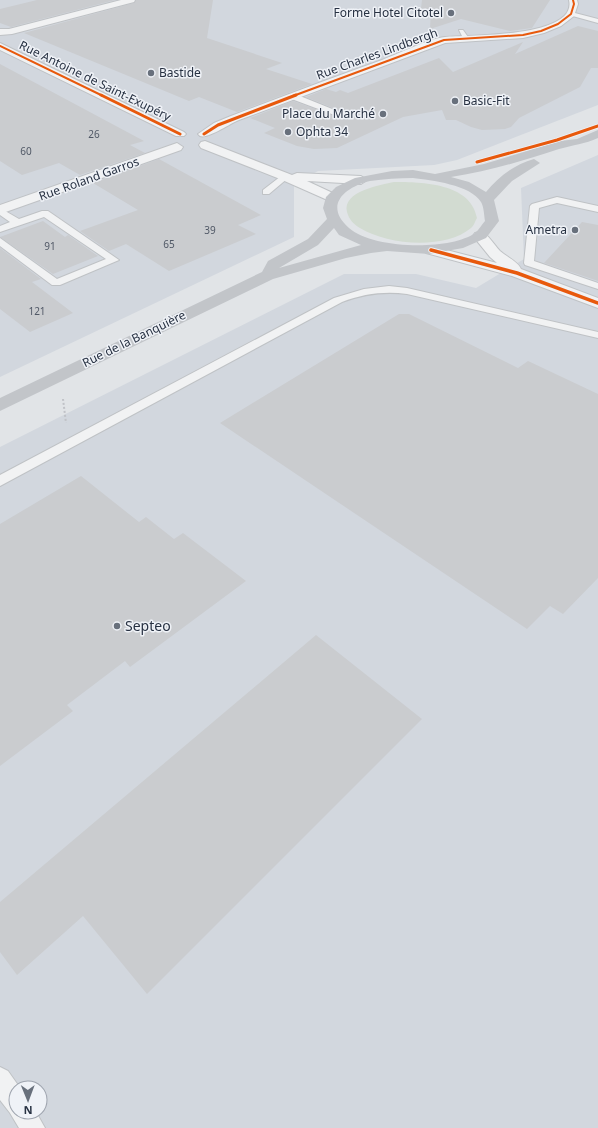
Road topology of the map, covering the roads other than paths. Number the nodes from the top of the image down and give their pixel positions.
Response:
1 (131, 0) edge
2 (573, 0) edge
3 (571, 14) junction
4 (598, 21) edge
5 (5, 32) edge
6 (0, 37) edge
7 (0, 45) edge
8 (292, 96) junction
9 (348, 116) dead end
10 (180, 134) junction
11 (598, 134) edge
12 (580, 142) junction
13 (194, 144) junction
14 (285, 176) junction
15 (431, 176) junction
16 (361, 180) junction
17 (558, 191) dead end
18 (266, 192) dead end
19 (332, 198) junction
20 (598, 199) edge
21 (487, 200) junction
22 (598, 208) edge
23 (0, 210) edge
24 (333, 220) junction
25 (18, 223) junction
26 (0, 229) edge
27 (480, 236) junction
28 (0, 241) edge
29 (386, 247) junction
30 (431, 250) junction
31 (517, 273) junction
32 (268, 275) junction
33 (598, 286) edge
34 (598, 303) edge
35 (598, 335) edge
36 (0, 405) edge
37 (0, 481) edge
38 (0, 1079) edge
39 (8, 1090) edge

1 - 5 street
2 - 3 street
3 - 4 lane
3 - 8 street, Rue Charles Lindbergh
5 - 6 street
7 - 10 street, Rue Antoine de Saint-Exupéry
8 - 9 lane
8 - 13 street, Rue Charles Lindbergh
10 - 13 street
10 - 13 street
11 - 12 main road
12 - 15 main road
12 - 21 main road
13 - 14 street
13 - 23 street, Rue Roland Garros
14 - 16 street
14 - 18 lane
14 - 19 street
15 - 16 main road
15 - 21 main road
16 - 19 main road
17 - 20 lane
19 - 24 main road
21 - 27 main road
22 - 33 lane
23 - 25 lane
24 - 29 main road
24 - 32 main road, Rue de la Banquière
25 - 26 lane
25 - 28 lane
27 - 30 main road
27 - 31 street
29 - 30 main road
29 - 32 main road, Rue de la Banquière
30 - 31 street
31 - 34 street
32 - 36 main road, Rue de la Banquière
35 - 37 lane
38 - 39 lane

